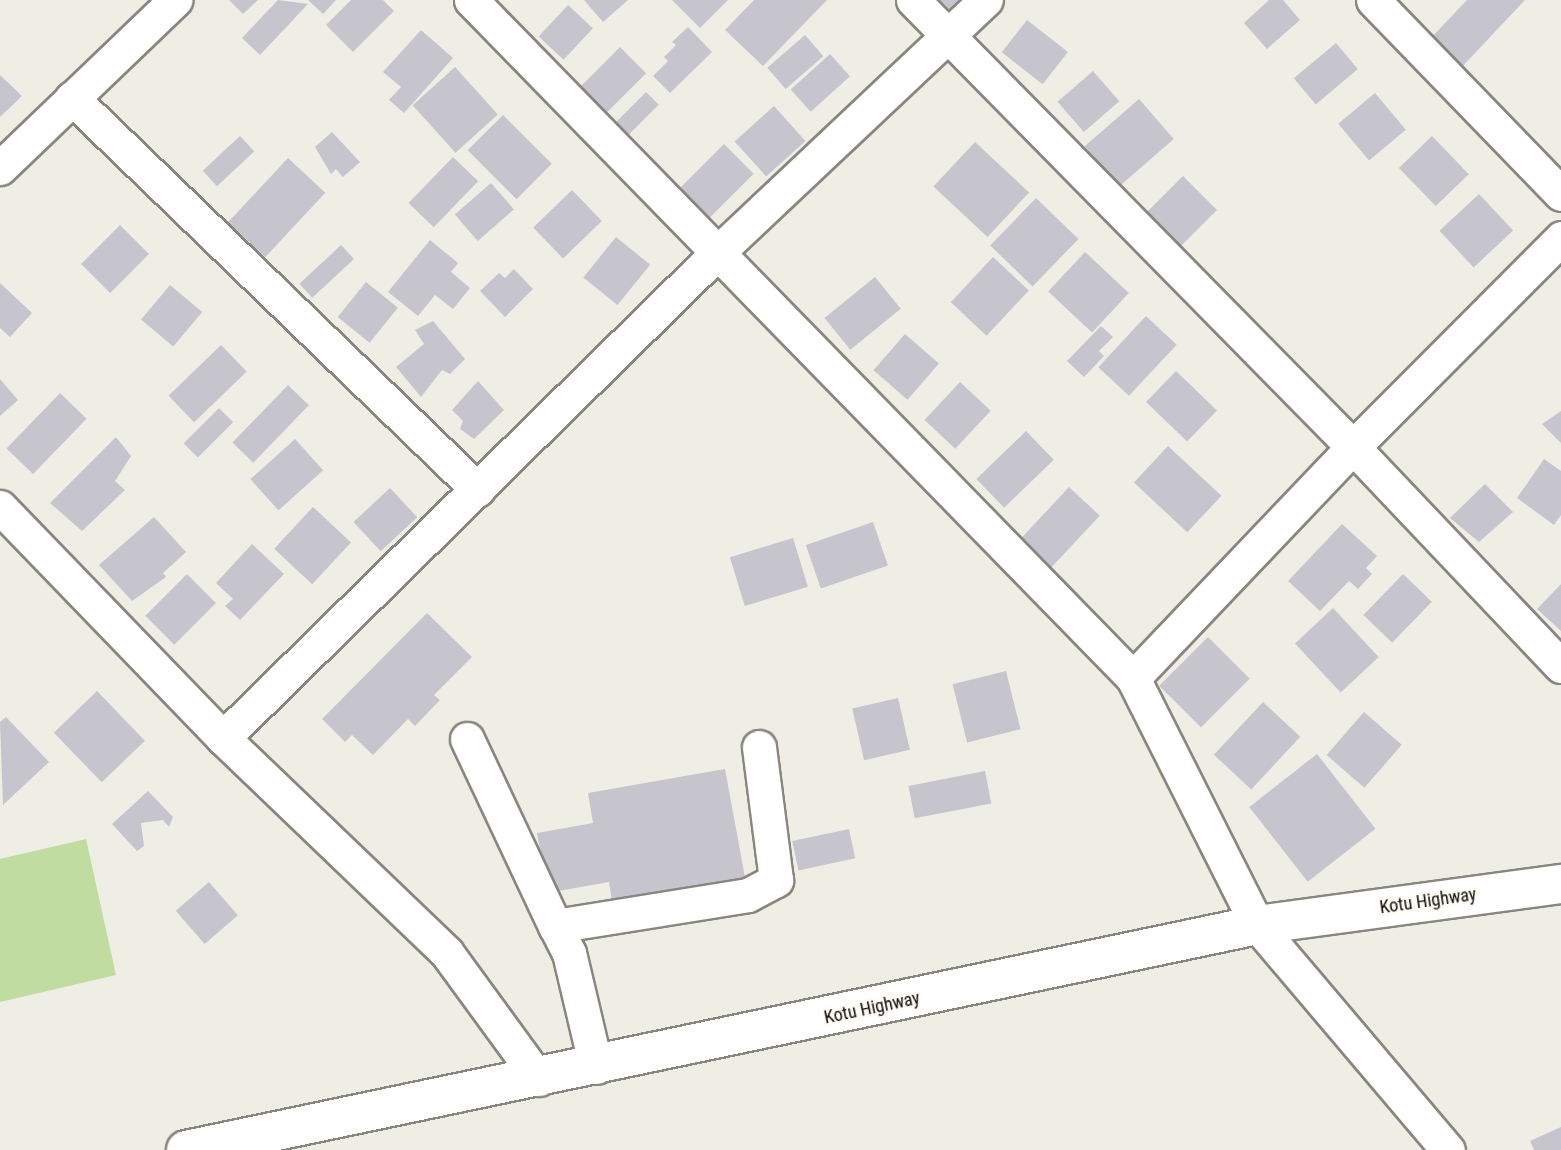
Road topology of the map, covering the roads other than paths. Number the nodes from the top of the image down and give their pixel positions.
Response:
1 (175, 0) edge
2 (471, 0) edge
3 (913, 0) edge
4 (986, 0) edge
5 (1373, 0) edge
6 (948, 36) junction
7 (72, 98) junction
8 (0, 168) edge
9 (1561, 194) edge
10 (1561, 238) edge
11 (715, 255) junction
12 (1353, 447) junction
13 (478, 490) junction
14 (0, 507) edge
15 (1561, 666) edge
16 (1133, 678) junction
17 (223, 738) junction
18 (467, 739) dead end
19 (759, 747) dead end
20 (1561, 884) edge
21 (1257, 925) junction
22 (555, 926) junction
23 (596, 1067) junction
24 (539, 1079) junction
25 (186, 1150) edge
26 (1448, 1150) edge

1 - 7 street
2 - 11 street
3 - 6 street
4 - 6 street
5 - 9 street
6 - 11 street
6 - 12 street
7 - 8 street
7 - 13 street
10 - 12 street
11 - 13 street
11 - 16 street
12 - 15 street
12 - 16 street
13 - 17 street
14 - 17 street
16 - 21 street
17 - 24 street
18 - 22 street
19 - 22 street
20 - 21 street, Kotu Highway
21 - 23 street, Kotu Highway
21 - 26 street
22 - 23 street
23 - 24 street, Kotu Highway
24 - 25 street, Kotu Highway

